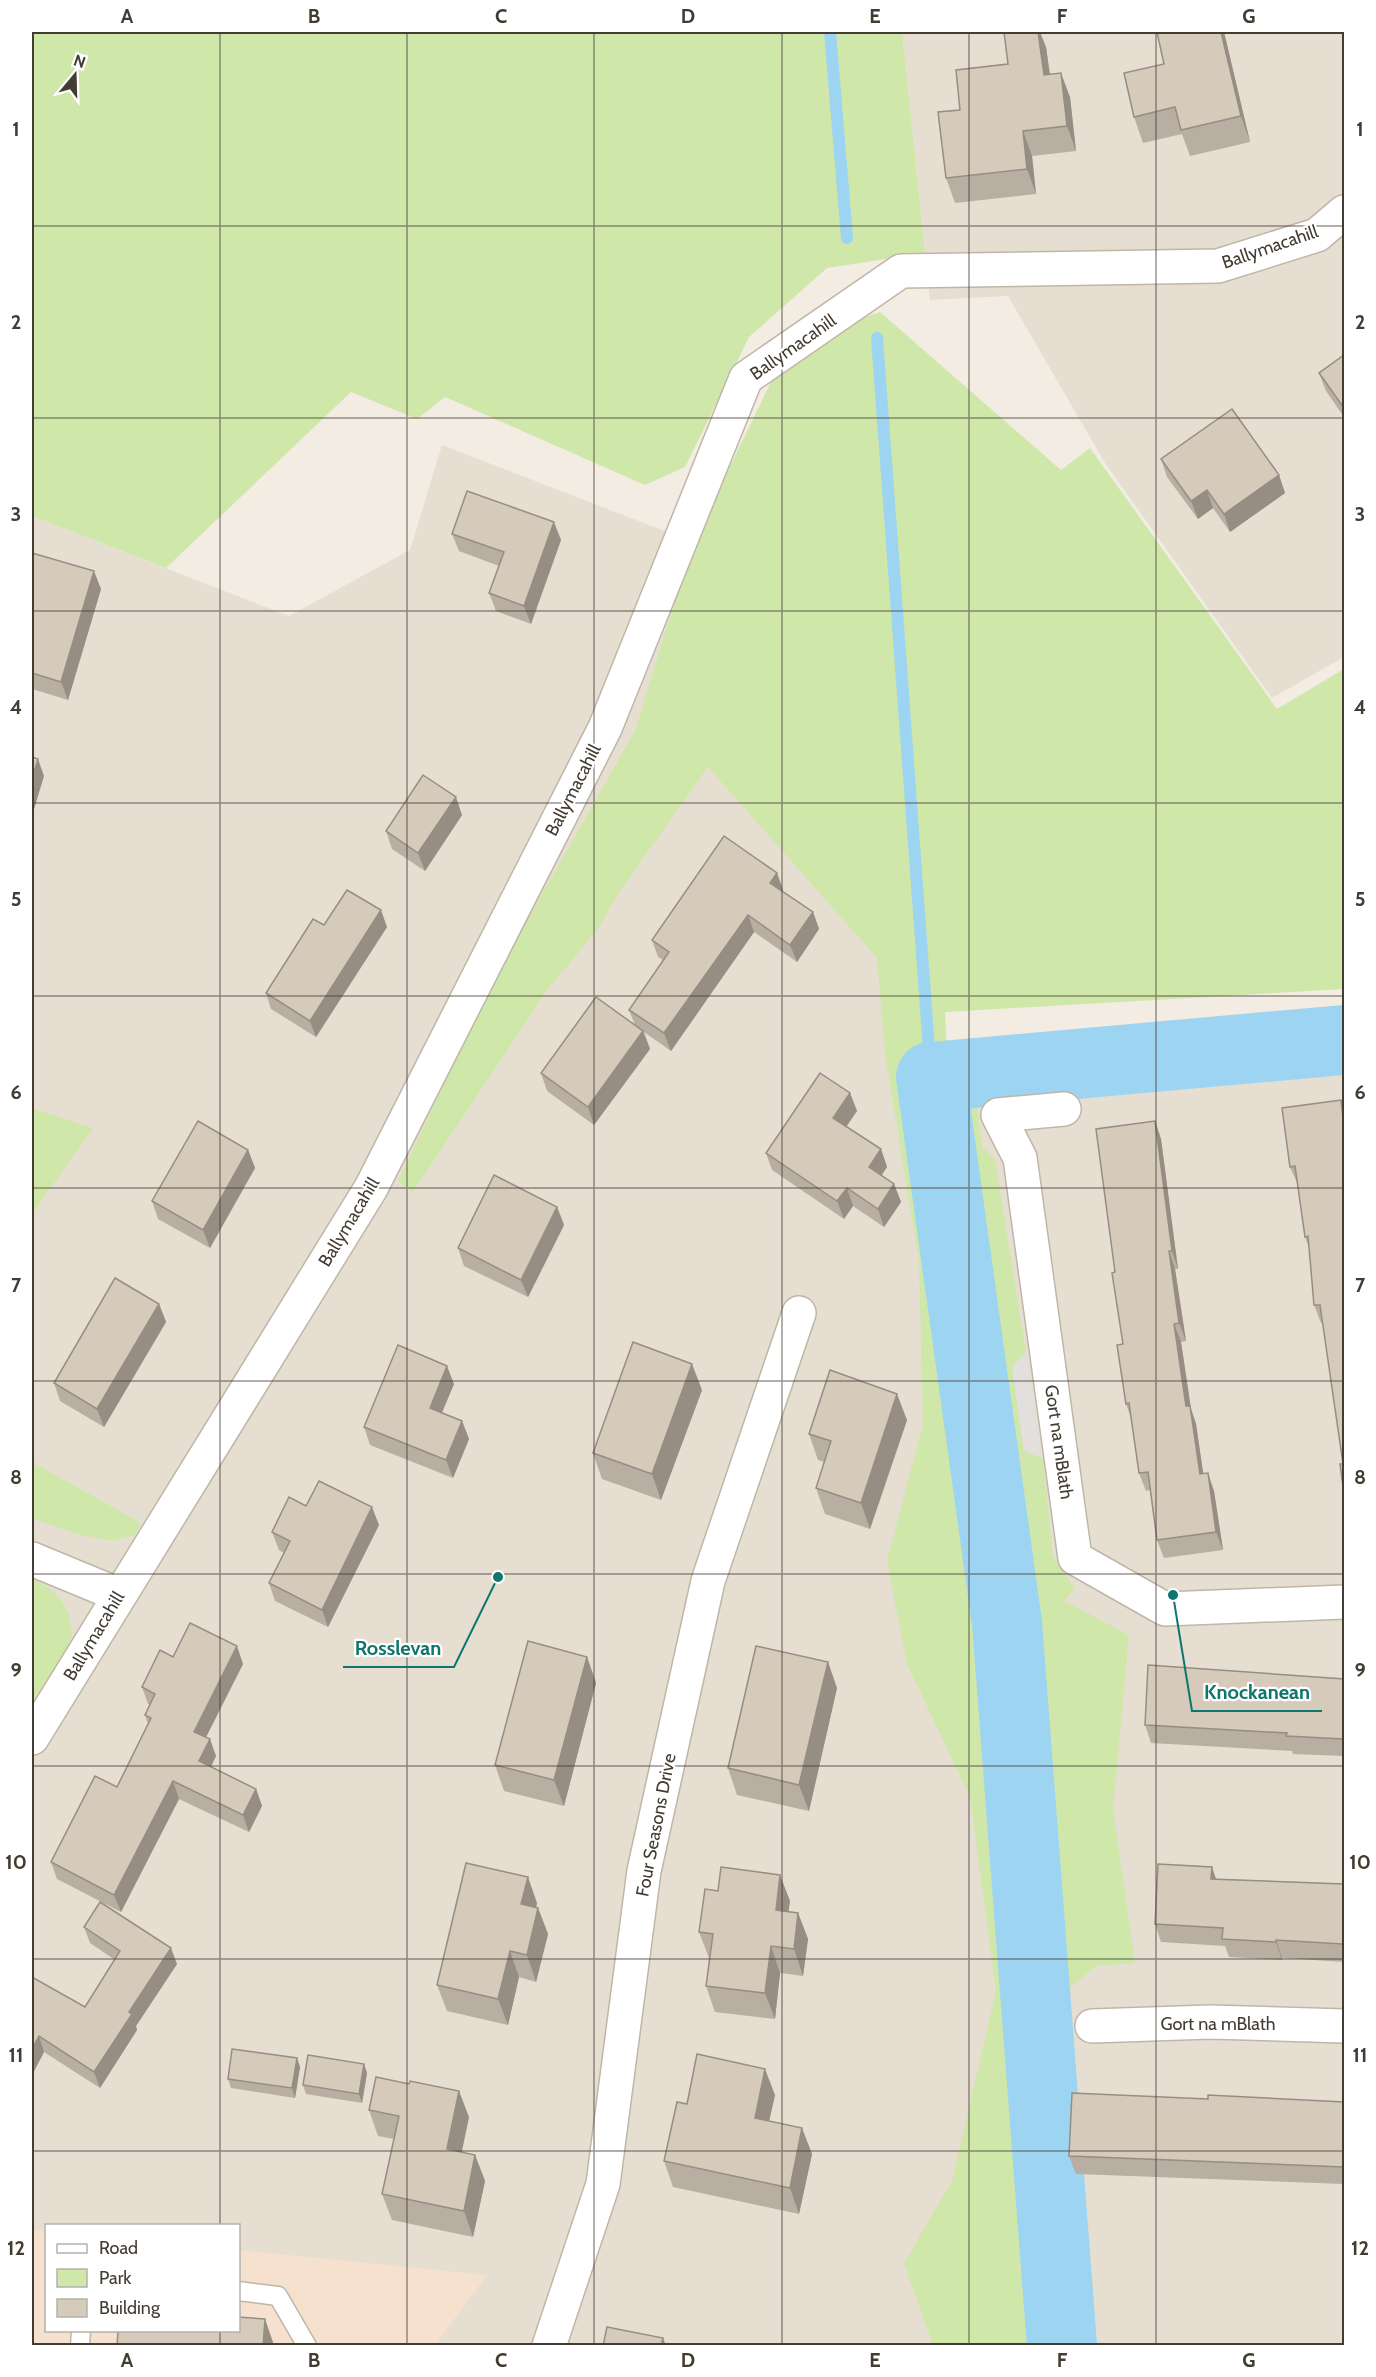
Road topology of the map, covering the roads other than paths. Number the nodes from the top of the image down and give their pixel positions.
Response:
1 (1344, 212) edge
2 (1064, 1109) dead end
3 (799, 1313) dead end
4 (32, 1559) edge
5 (119, 1595) junction
6 (1344, 1602) edge
7 (32, 1738) edge
8 (1092, 2026) dead end
9 (1344, 2026) edge
10 (240, 2291) edge
11 (307, 2346) edge
12 (549, 2346) edge

1 - 5 street, Ballymacahill
2 - 6 street, Gort na mBlath
3 - 12 street, Four Seasons Drive
4 - 5 street
5 - 7 street, Ballymacahill
8 - 9 street, Gort na mBlath
10 - 11 lane

